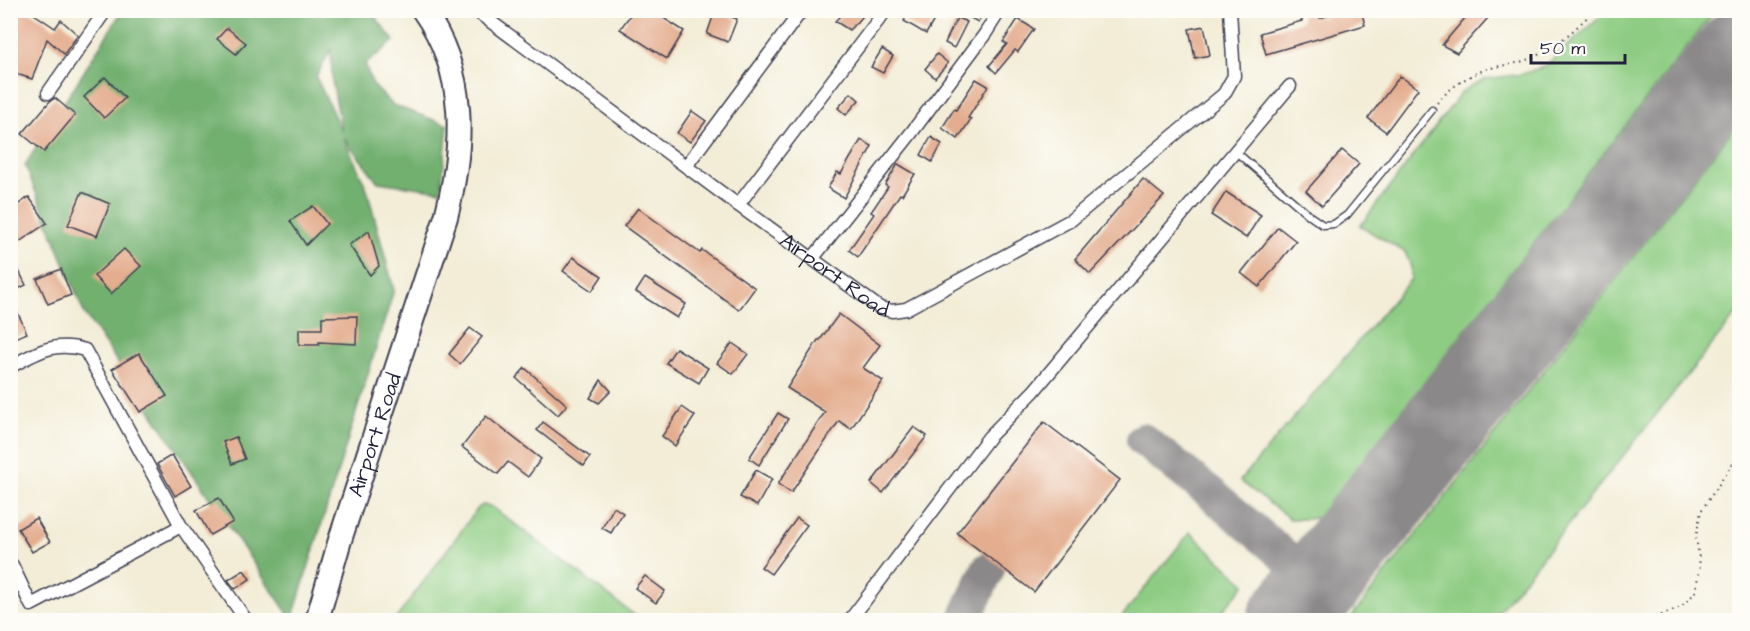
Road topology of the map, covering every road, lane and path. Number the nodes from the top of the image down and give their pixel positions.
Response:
1 (106, 10) edge
2 (423, 10) edge
3 (475, 10) edge
4 (802, 10) edge
5 (886, 10) edge
6 (1000, 10) edge
7 (1230, 10) edge
8 (1595, 10) edge
9 (1290, 86) dead end
10 (48, 93) dead end
11 (1432, 110) joint
12 (1235, 152) junction
13 (686, 166) junction
14 (738, 205) junction
15 (813, 258) junction
16 (10, 367) edge
17 (1740, 453) edge
18 (181, 526) junction
19 (12, 565) dead end
20 (246, 621) edge
21 (317, 621) edge
22 (850, 621) edge
23 (1650, 621) edge

1 - 10 street
2 - 21 highway, Airport Road
3 - 13 street, Airport Road
4 - 13 street
5 - 14 street
6 - 15 street
7 - 15 street, Airport Road
8 - 11 path
9 - 12 street
11 - 12 lane
12 - 22 street
13 - 14 street, Airport Road
14 - 15 street, Airport Road
16 - 18 street
17 - 23 path
18 - 19 street
18 - 20 street

